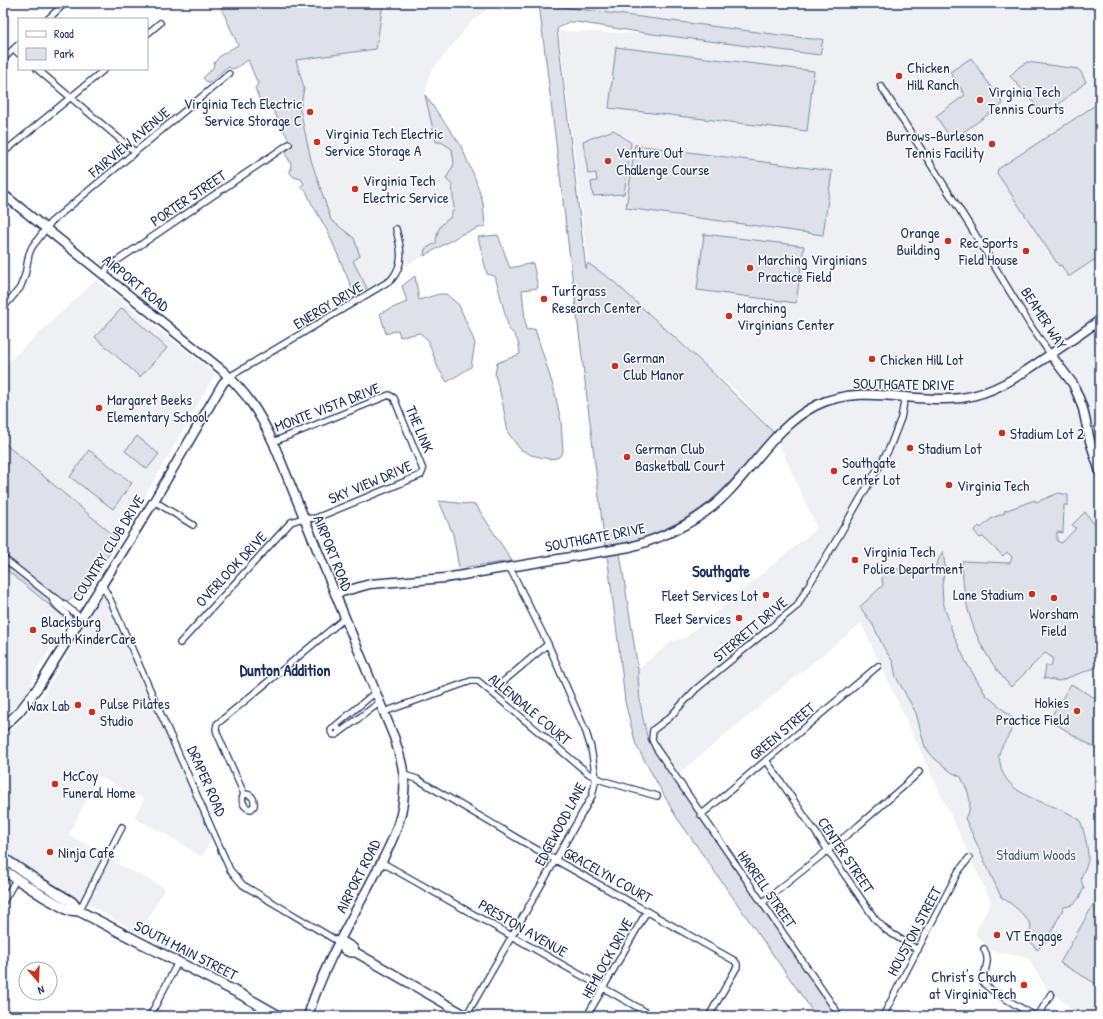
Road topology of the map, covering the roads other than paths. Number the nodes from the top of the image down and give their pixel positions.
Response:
1 (66, 3) edge
2 (49, 18) edge
3 (160, 23) dead end
4 (148, 33) edge
5 (18, 45) edge
6 (14, 49) junction
7 (18, 53) edge
8 (3, 59) edge
9 (38, 70) edge
10 (104, 70) edge
11 (229, 74) dead end
12 (881, 86) dead end
13 (70, 98) junction
14 (289, 144) dead end
15 (135, 152) junction
16 (3, 153) edge
17 (4, 195) edge
18 (46, 228) junction
19 (396, 229) dead end
20 (104, 275) junction
21 (3, 308) edge
22 (1100, 320) edge
23 (1051, 355) junction
24 (230, 378) junction
25 (391, 396) joint
26 (905, 397) junction
27 (273, 442) junction
28 (1100, 472) edge
29 (423, 473) joint
30 (154, 501) junction
31 (304, 519) junction
32 (193, 525) dead end
33 (3, 558) edge
34 (510, 568) junction
35 (102, 585) junction
36 (335, 594) junction
37 (50, 596) junction
38 (81, 618) junction
39 (345, 618) junction
40 (67, 641) junction
41 (180, 643) dead end
42 (548, 644) junction
43 (878, 666) dead end
44 (492, 691) junction
45 (376, 693) junction
46 (380, 703) junction
47 (384, 712) junction
48 (3, 727) edge
49 (766, 760) junction
50 (919, 772) dead end
51 (404, 775) junction
52 (675, 776) joint
53 (596, 778) junction
54 (244, 794) dead end
55 (657, 796) dead end
56 (701, 815) junction
57 (122, 827) dead end
58 (828, 850) junction
59 (3, 858) edge
60 (969, 858) dead end
61 (556, 860) junction
62 (381, 862) junction
63 (3, 870) edge
64 (22, 871) junction
65 (16, 879) junction
66 (3, 902) edge
67 (762, 903) junction
68 (79, 911) junction
69 (647, 911) junction
70 (512, 936) junction
71 (339, 942) junction
72 (984, 949) dead end
73 (918, 950) junction
74 (178, 962) junction
75 (604, 988) junction
76 (1051, 994) dead end
77 (150, 1016) edge
78 (279, 1016) edge
79 (308, 1016) edge
80 (466, 1016) edge
81 (587, 1016) edge
82 (652, 1016) edge
83 (709, 1016) edge
84 (840, 1016) edge
85 (883, 1016) edge
86 (1036, 1016) edge

1 - 2 street
3 - 4 street
5 - 6 street
6 - 7 street
6 - 8 street
9 - 13 street
10 - 13 street
11 - 15 street, FAIRVIEW AVENUE
12 - 23 street, BEAMER WAY
13 - 15 street
13 - 16 street
14 - 20 street, PORTER STREET
15 - 18 street, FAIRVIEW AVENUE
17 - 18 street, AIRPORT ROAD
18 - 20 street, AIRPORT ROAD
18 - 21 street, FAIRVIEW AVENUE
19 - 24 street, ENERGY DRIVE
20 - 24 street, AIRPORT ROAD
22 - 23 street, SOUTHGATE DRIVE
23 - 26 street, SOUTHGATE DRIVE
23 - 28 street, BEAMER WAY
24 - 27 street, AIRPORT ROAD
24 - 30 street, COUNTRY CLUB DRIVE
25 - 27 street, MONTE VISTA DRIVE
25 - 29 street, THE LINK
26 - 34 street, SOUTHGATE DRIVE
26 - 52 street, STERRETT DRIVE
27 - 31 street, AIRPORT ROAD
29 - 31 street, SKY VIEW DRIVE
30 - 32 street
30 - 35 street, COUNTRY CLUB DRIVE
31 - 36 street, AIRPORT ROAD
31 - 41 street, OVERLOOK DRIVE
33 - 37 street
34 - 36 street, SOUTHGATE DRIVE
34 - 42 street, EDGEWOOD LANE
35 - 38 street, COUNTRY CLUB DRIVE
35 - 71 street, DRAPER ROAD
36 - 39 street, AIRPORT ROAD
37 - 38 street
37 - 40 street
38 - 40 street, COUNTRY CLUB DRIVE
39 - 45 street, AIRPORT ROAD
39 - 54 street
40 - 48 street, COUNTRY CLUB DRIVE
42 - 44 street
42 - 53 street, EDGEWOOD LANE
43 - 49 street, GREEN STREET
44 - 47 street, ALLENDALE COURT
44 - 53 street, ALLENDALE COURT
45 - 46 street, AIRPORT ROAD
45 - 46 street
46 - 47 street, AIRPORT ROAD
47 - 51 street, AIRPORT ROAD
49 - 56 street, GREEN STREET
49 - 58 street, CENTER STREET
50 - 58 street
51 - 61 street, GRACELYN COURT
51 - 62 street, AIRPORT ROAD
52 - 56 street, HARRELL STREET
53 - 55 street, ALLENDALE COURT
53 - 61 street, EDGEWOOD LANE
56 - 67 street, HARRELL STREET
57 - 68 street
58 - 67 street
58 - 73 street, CENTER STREET
59 - 64 main road, SOUTH MAIN STREET
60 - 73 street, HOUSTON STREET
61 - 69 street, GRACELYN COURT
61 - 70 street, EDGEWOOD LANE
62 - 70 street, PRESTON AVENUE
62 - 71 street, AIRPORT ROAD
63 - 65 main road, SOUTH MAIN STREET
64 - 65 street
64 - 68 main road, SOUTH MAIN STREET
65 - 66 street
65 - 68 main road, SOUTH MAIN STREET
67 - 84 street, HARRELL STREET
68 - 74 main road, SOUTH MAIN STREET
69 - 75 street, HEMLOCK DRIVE
69 - 83 street, GRACELYN COURT
70 - 75 street, PRESTON AVENUE
70 - 80 street, EDGEWOOD LANE
71 - 79 street, AIRPORT ROAD
71 - 80 street, DRAPER ROAD
72 - 86 street
73 - 85 street, HOUSTON STREET
74 - 77 street
74 - 78 main road, SOUTH MAIN STREET
75 - 81 street, HEMLOCK DRIVE
75 - 82 street, PRESTON AVENUE
76 - 86 street

